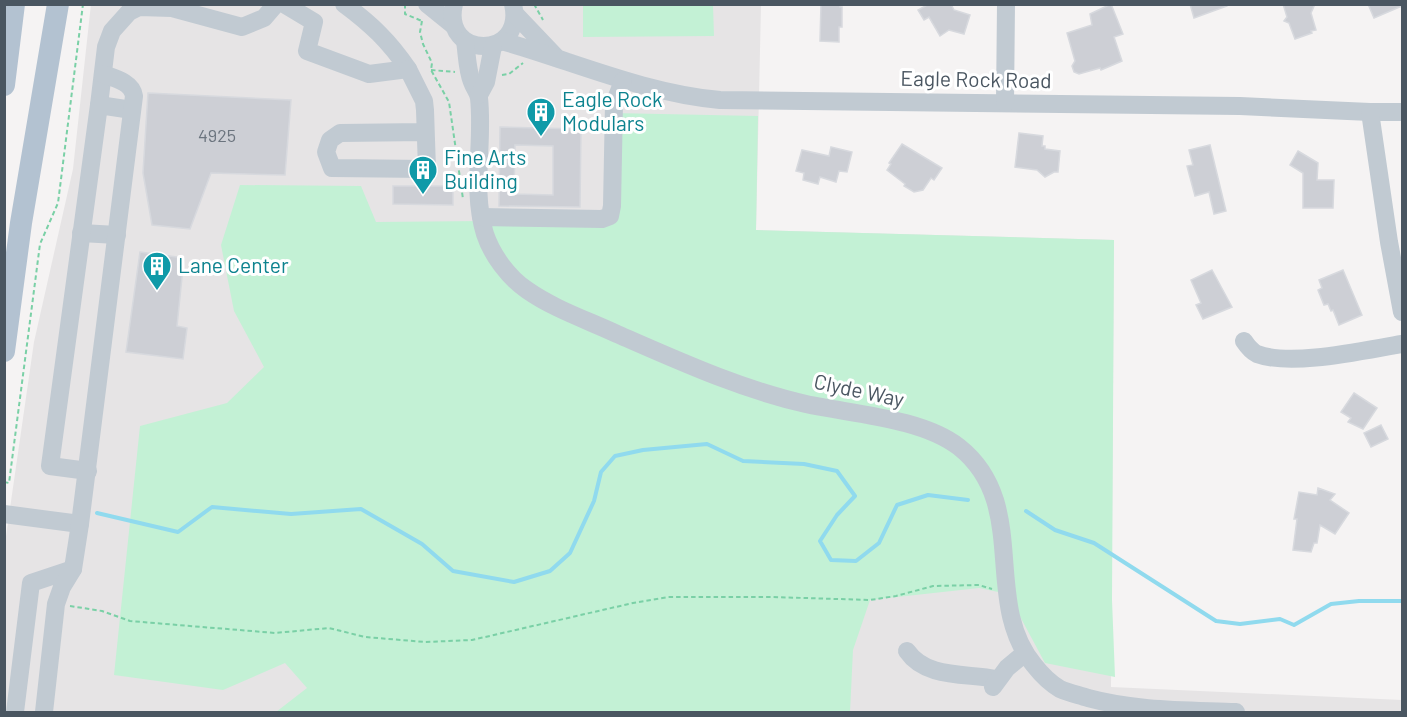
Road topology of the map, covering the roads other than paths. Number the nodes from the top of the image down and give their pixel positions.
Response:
1 (14, 4) edge
2 (58, 4) edge
3 (276, 4) edge
4 (284, 4) edge
5 (344, 4) edge
6 (454, 4) edge
7 (1006, 4) edge
8 (126, 8) edge
9 (514, 9) edge
10 (307, 10) edge
11 (424, 13) edge
12 (453, 25) junction
13 (465, 41) junction
14 (498, 43) junction
15 (556, 57) junction
16 (408, 69) junction
17 (103, 74) junction
18 (623, 81) junction
19 (4, 85) edge
20 (478, 95) junction
21 (1005, 103) junction
22 (99, 105) junction
23 (132, 110) junction
24 (1370, 112) junction
25 (1402, 112) edge
26 (425, 132) junction
27 (481, 217) junction
28 (81, 233) junction
29 (117, 236) junction
30 (1402, 312) edge
31 (1244, 341) dead end
32 (1402, 344) edge
33 (4, 351) edge
34 (87, 471) junction
35 (4, 514) edge
36 (80, 524) junction
37 (73, 569) junction
38 (907, 651) dead end
39 (1025, 653) junction
40 (12, 703) edge
41 (44, 712) edge
42 (1236, 712) edge

1 - 19 main road
2 - 33 main road
3 - 8 street
4 - 10 street
5 - 16 street
6 - 12 street
7 - 21 street
8 - 17 street
9 - 14 street, Eagle Rock Road
9 - 15 street, Eagle Rock Road
10 - 16 street
11 - 12 street
12 - 13 street
13 - 14 street, Eagle Rock Road
13 - 20 street
14 - 15 street, Eagle Rock Road
14 - 20 street
15 - 18 street, Eagle Rock Road
16 - 26 street
17 - 22 street
17 - 23 street
18 - 21 street, Eagle Rock Road
18 - 27 street
20 - 27 street, Clyde Way
21 - 24 street, Eagle Rock Road
22 - 23 street
22 - 28 street
23 - 29 street
24 - 25 street, Eagle Rock Road
24 - 30 street
26 - 26 street
27 - 39 street, Clyde Way
28 - 29 street
28 - 34 street
29 - 34 street
31 - 32 street
34 - 36 street
35 - 36 street
36 - 37 street
37 - 40 street
37 - 41 street
38 - 39 street
39 - 42 street, Clyde Way

